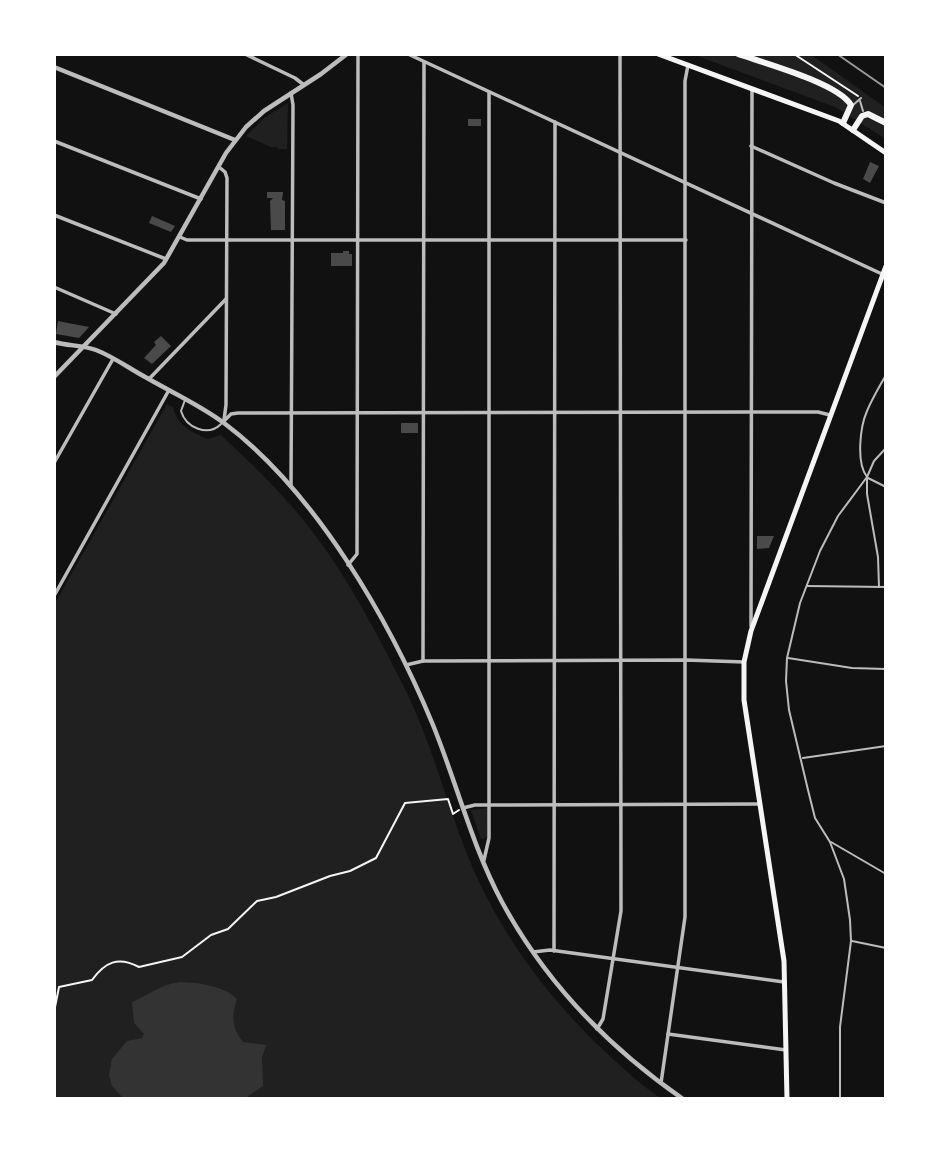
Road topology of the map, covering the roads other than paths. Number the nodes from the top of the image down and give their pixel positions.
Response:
1 (245, 54) edge
2 (347, 54) edge
3 (358, 54) edge
4 (408, 54) edge
5 (620, 54) edge
6 (658, 54) edge
7 (738, 54) edge
8 (424, 62) junction
9 (688, 65) junction
10 (54, 67) edge
11 (304, 85) junction
12 (752, 89) junction
13 (489, 92) junction
14 (291, 93) junction
15 (851, 107) junction
16 (862, 116) junction
17 (555, 122) junction
18 (843, 123) junction
19 (886, 124) edge
20 (853, 130) junction
21 (235, 140) junction
22 (54, 141) edge
23 (751, 146) junction
24 (620, 152) junction
25 (886, 153) edge
26 (219, 167) junction
27 (685, 182) junction
28 (201, 199) junction
29 (886, 203) edge
30 (751, 214) junction
31 (54, 215) edge
32 (180, 237) junction
33 (358, 239) junction
34 (620, 239) junction
35 (228, 240) junction
36 (293, 240) junction
37 (424, 240) junction
38 (489, 240) junction
39 (555, 240) junction
40 (686, 240) junction
41 (167, 259) junction
42 (886, 266) edge
43 (882, 274) junction
44 (54, 287) edge
45 (227, 297) junction
46 (116, 314) junction
47 (54, 342) edge
48 (82, 348) junction
49 (113, 359) junction
50 (886, 375) edge
51 (54, 377) edge
52 (148, 380) junction
53 (169, 390) junction
54 (186, 399) junction
55 (292, 412) junction
56 (359, 412) junction
57 (424, 412) junction
58 (490, 412) junction
59 (555, 412) junction
60 (621, 412) junction
61 (686, 412) junction
62 (751, 412) junction
63 (830, 415) junction
64 (223, 422) junction
65 (886, 448) edge
66 (54, 463) edge
67 (867, 477) junction
68 (886, 487) edge
69 (290, 488) junction
70 (348, 565) junction
71 (806, 586) junction
72 (879, 587) junction
73 (886, 587) edge
74 (54, 596) edge
75 (751, 631) junction
76 (787, 658) junction
77 (555, 660) junction
78 (621, 660) junction
79 (686, 660) junction
80 (423, 661) junction
81 (489, 661) junction
82 (744, 662) junction
83 (406, 665) junction
84 (886, 669) edge
85 (886, 746) edge
86 (802, 758) junction
87 (760, 804) junction
88 (489, 805) junction
89 (554, 805) junction
90 (621, 805) junction
91 (685, 805) junction
92 (463, 808) junction
93 (830, 842) junction
94 (483, 862) junction
95 (886, 874) edge
96 (851, 941) junction
97 (886, 948) edge
98 (554, 951) junction
99 (533, 952) junction
100 (612, 959) junction
101 (679, 968) junction
102 (785, 982) junction
103 (597, 1029) junction
104 (668, 1034) junction
105 (786, 1050) junction
106 (661, 1084) junction
107 (683, 1099) edge
108 (787, 1099) edge
109 (840, 1099) edge

1 - 11 street
2 - 11 street
3 - 33 street
4 - 8 street
5 - 24 street
6 - 9 main road
7 - 15 highway
8 - 13 street
8 - 37 street
9 - 12 main road
9 - 27 street
10 - 21 street
11 - 14 street
12 - 18 main road
12 - 23 street
13 - 17 street
13 - 38 street
14 - 21 street
14 - 36 street
15 - 16 lane
15 - 18 highway
16 - 19 highway
16 - 20 highway
17 - 24 street
17 - 39 street
18 - 20 main road
20 - 25 main road
21 - 26 street
22 - 28 street
23 - 29 street
23 - 30 street
24 - 27 street
24 - 34 street
26 - 28 street
26 - 35 street
27 - 30 street
27 - 40 street
28 - 32 street
30 - 43 street
30 - 62 street
31 - 41 street
32 - 35 street
32 - 41 street
33 - 36 street
33 - 37 street
33 - 56 street
34 - 39 street
34 - 40 street
34 - 60 street
35 - 36 street
35 - 45 street
36 - 55 street
37 - 38 street
37 - 57 street
38 - 39 street
38 - 58 street
39 - 59 street
40 - 61 street
41 - 46 street
42 - 43 main road
43 - 63 main road
44 - 46 street
45 - 52 street
45 - 64 street
46 - 48 street
47 - 48 street
48 - 49 street
48 - 51 street
49 - 52 street
49 - 66 street
50 - 67 lane
52 - 53 street
53 - 54 street
53 - 74 street
54 - 64 street
54 - 64 lane
55 - 56 street
55 - 64 street
55 - 69 street
56 - 57 street
56 - 70 street
57 - 58 street
57 - 80 street
58 - 59 street
58 - 81 street
59 - 60 street
59 - 77 street
60 - 61 street
60 - 78 street
61 - 62 street
61 - 79 street
62 - 63 street
62 - 75 street
63 - 75 main road
64 - 69 street
65 - 67 lane
67 - 68 lane
67 - 71 lane
67 - 72 lane
69 - 70 street
70 - 83 street
71 - 72 lane
71 - 76 lane
72 - 73 lane
75 - 82 main road
76 - 84 lane
76 - 86 lane
77 - 78 street
77 - 81 street
77 - 89 street
78 - 79 street
78 - 90 street
79 - 82 street
79 - 91 street
80 - 81 street
80 - 83 street
81 - 88 street
82 - 87 main road
83 - 92 street
85 - 86 lane
86 - 93 lane
87 - 91 street
87 - 102 main road
88 - 89 street
88 - 92 street
88 - 94 street
89 - 90 street
89 - 98 street
90 - 91 street
90 - 100 street
91 - 101 street
92 - 94 street
93 - 95 lane
93 - 96 lane
94 - 99 street
96 - 97 lane
96 - 109 lane
98 - 99 street
98 - 100 street
99 - 103 street
100 - 101 street
100 - 103 street
101 - 102 street
101 - 104 street
102 - 105 main road
103 - 106 street
104 - 105 street
104 - 106 street
105 - 108 main road
106 - 107 street

